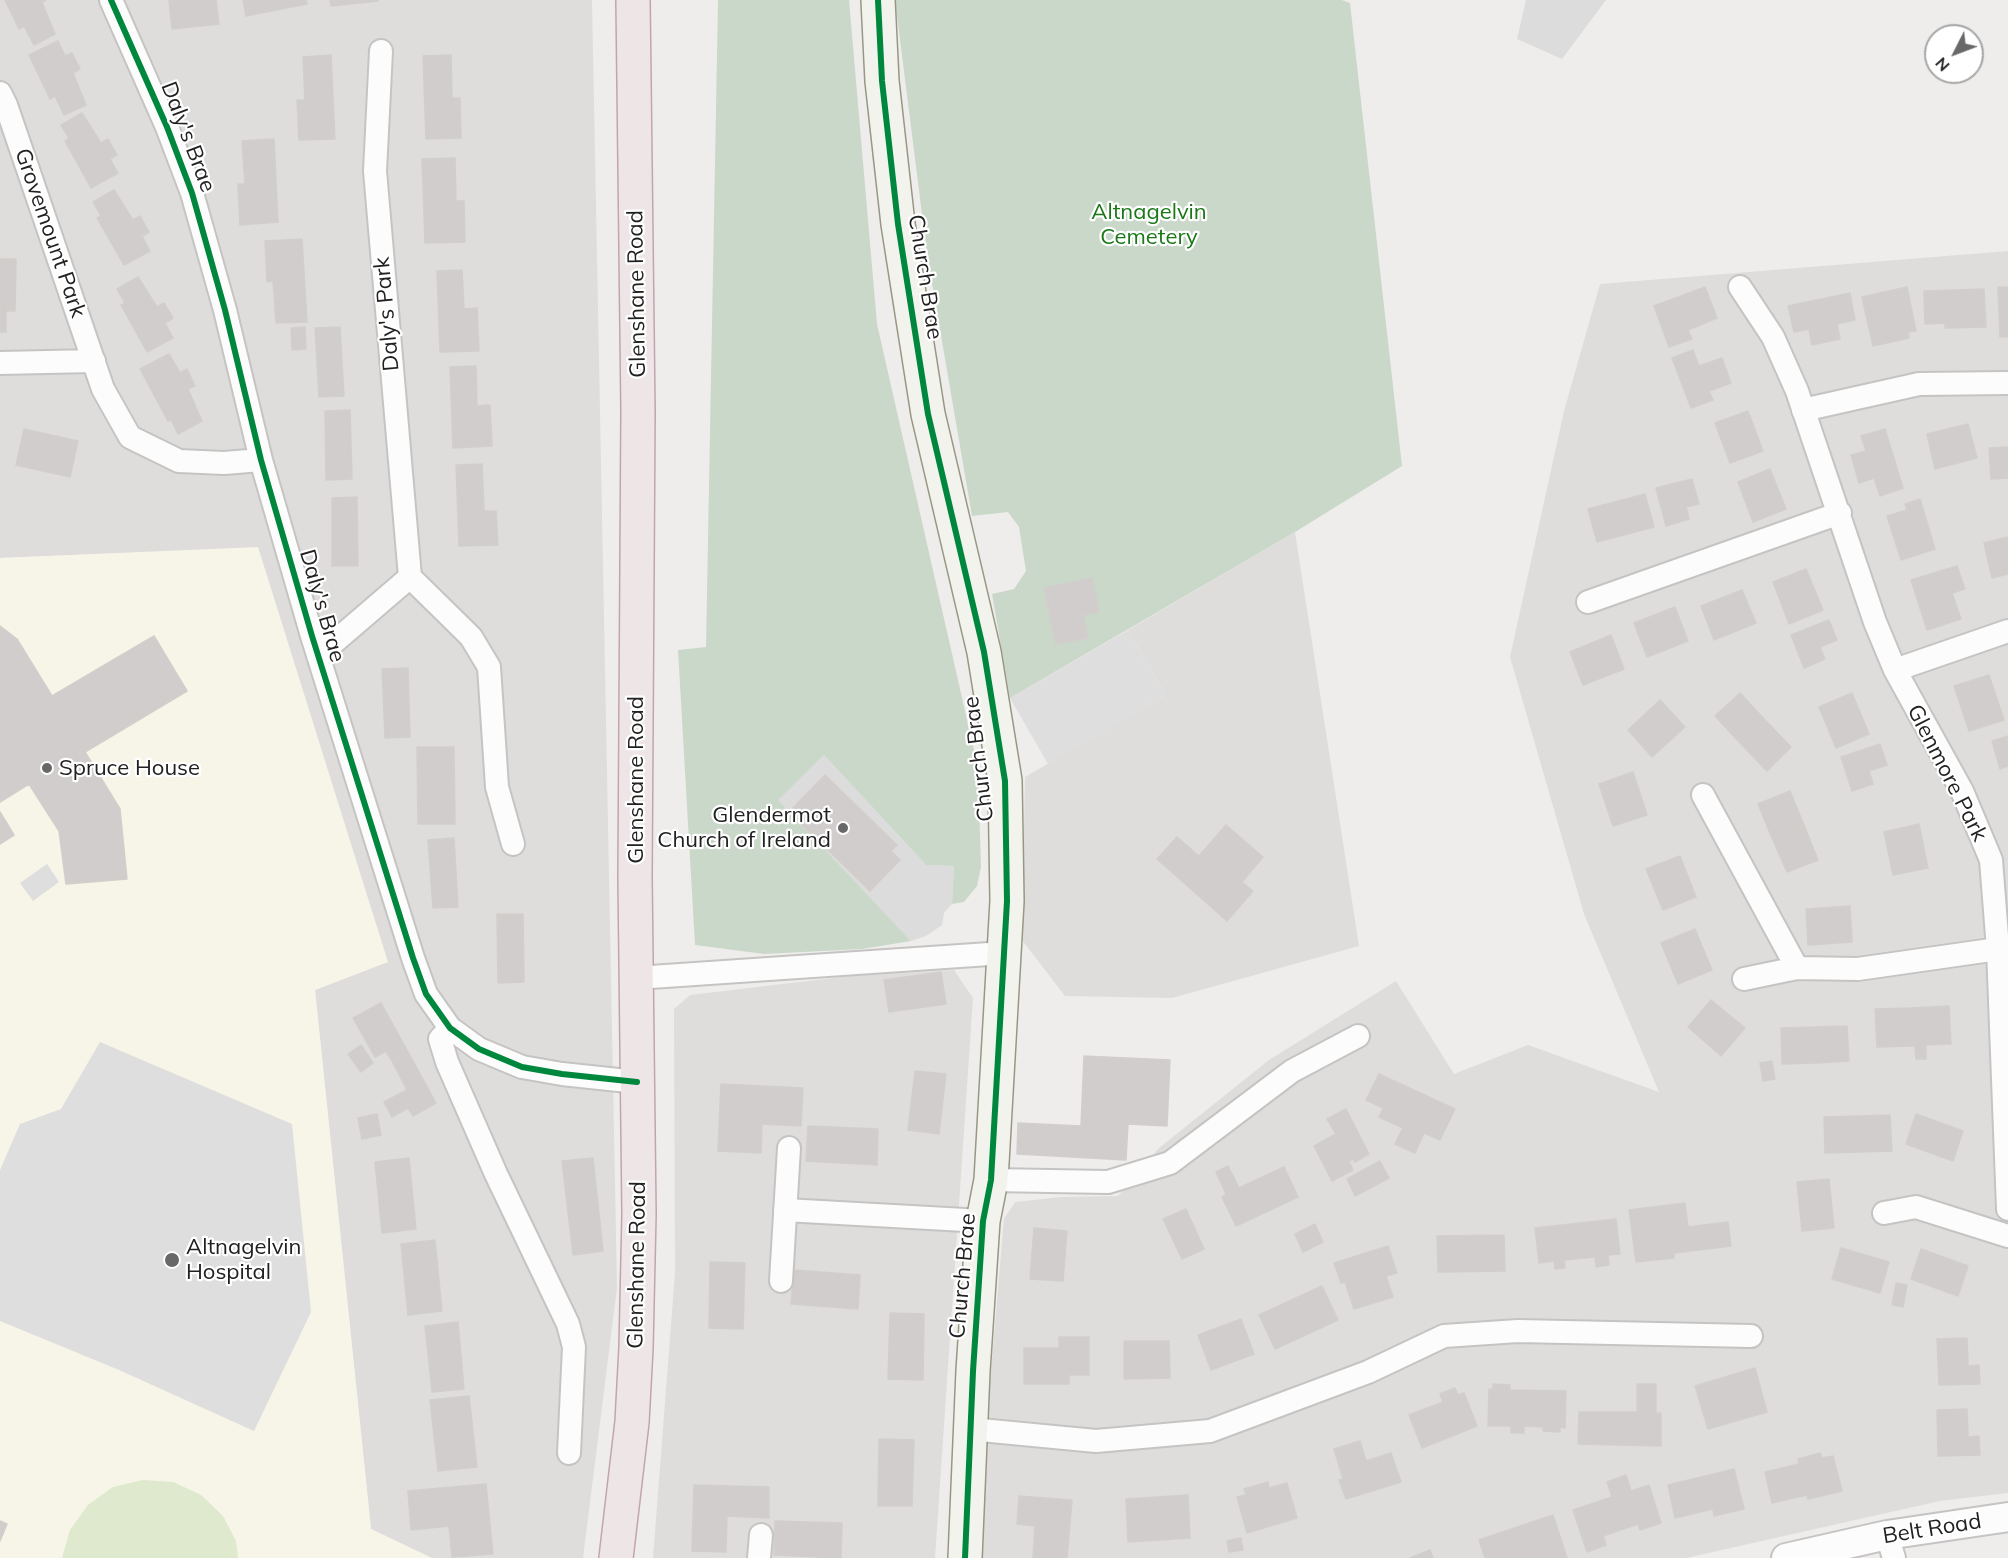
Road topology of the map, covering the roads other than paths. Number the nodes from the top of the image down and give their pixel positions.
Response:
1 (111, 0) edge
2 (633, 0) edge
3 (878, 0) edge
4 (381, 51) dead end
5 (2, 101) edge
6 (1740, 287) dead end
7 (94, 361) junction
8 (0, 363) edge
9 (2008, 383) edge
10 (1803, 410) junction
11 (261, 460) junction
12 (1840, 513) junction
13 (410, 577) junction
14 (1588, 602) dead end
15 (2008, 631) edge
16 (318, 656) junction
17 (1895, 670) junction
18 (1703, 795) dead end
19 (513, 844) dead end
20 (1998, 949) junction
21 (1004, 953) junction
22 (1797, 968) junction
23 (636, 978) junction
24 (1744, 979) dead end
25 (2004, 1004) edge
26 (450, 1028) junction
27 (1359, 1036) dead end
28 (637, 1082) junction
29 (789, 1148) dead end
30 (991, 1180) junction
31 (2008, 1209) edge
32 (785, 1210) junction
33 (1884, 1213) dead end
34 (983, 1221) junction
35 (2008, 1236) edge
36 (782, 1281) dead end
37 (1751, 1336) dead end
38 (970, 1429) junction
39 (569, 1453) dead end
40 (2008, 1517) edge
41 (761, 1534) dead end
42 (1891, 1547) edge
43 (616, 1558) edge
44 (759, 1558) edge
45 (965, 1558) edge
46 (1786, 1558) edge

1 - 11 street, Daly's Brae
2 - 23 highway, Glenshane Road
3 - 21 main road, Church Brae
4 - 13 street, Daly's Park
5 - 7 street, Grovemount Park
6 - 10 street, Glenmore Park
7 - 8 street
7 - 11 street, Grovemount Park
9 - 10 street
10 - 12 street, Glenmore Park
11 - 16 street, Daly's Brae
12 - 14 street
12 - 17 street, Glenmore Park
13 - 16 street
13 - 19 street
15 - 17 street
16 - 26 street, Daly's Brae
17 - 20 street, Glenmore Park
18 - 22 street
20 - 22 street
20 - 25 street, Glenmore Park
21 - 23 street
21 - 30 main road, Church Brae
22 - 24 street
23 - 28 highway, Glenshane Road
25 - 31 street, Glenmore Park
26 - 28 street, Daly's Brae
26 - 39 street
27 - 30 street
28 - 43 highway, Glenshane Road
29 - 32 street
30 - 34 main road, Church Brae
32 - 34 street
32 - 36 street
33 - 35 street
34 - 38 main road, Church Brae
37 - 38 street
38 - 45 main road, Church Brae
40 - 42 street, Belt Road
41 - 44 street
42 - 46 street, Belt Road

